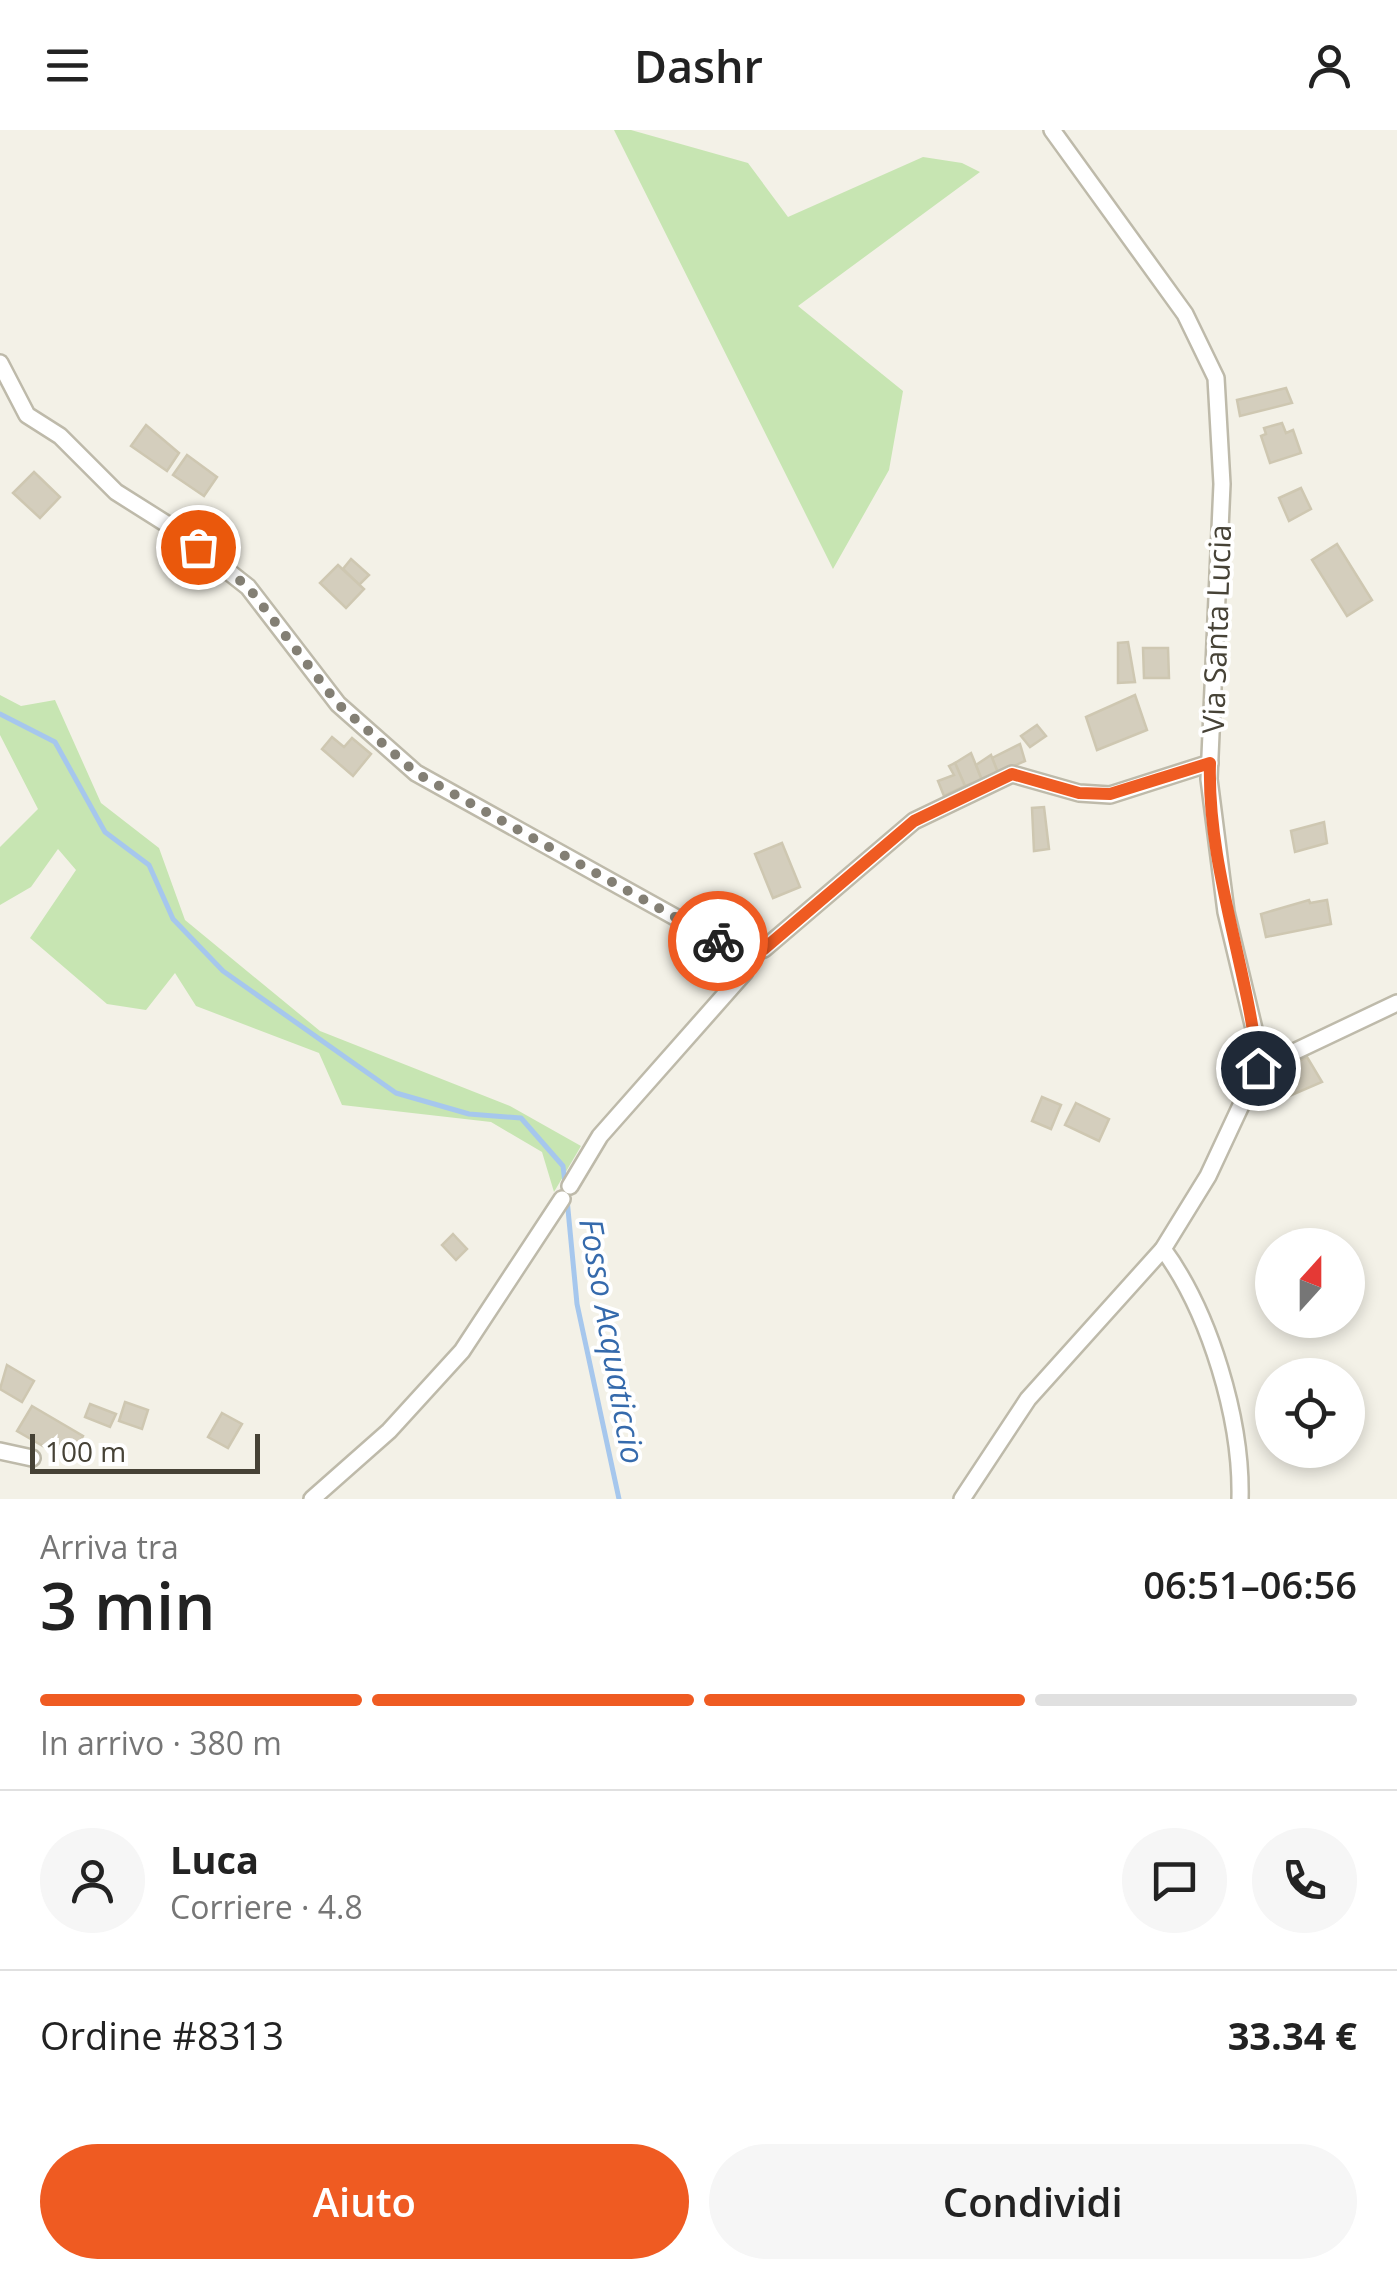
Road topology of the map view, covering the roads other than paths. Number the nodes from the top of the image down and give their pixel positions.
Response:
1 (1052, 130) edge
2 (0, 363) edge
3 (1210, 763) junction
4 (749, 953) junction
5 (1397, 1004) edge
6 (1258, 1068) junction
7 (1162, 1249) junction
8 (0, 1451) edge
9 (32, 1458) dead end
10 (312, 1499) edge
11 (962, 1499) edge
12 (1240, 1499) edge

1 - 3 street, Via Santa Lucia
2 - 4 street
3 - 4 street
3 - 6 street, Via Santa Lucia
4 - 10 street
5 - 6 street
6 - 7 street
7 - 11 street
7 - 12 street
8 - 9 street

